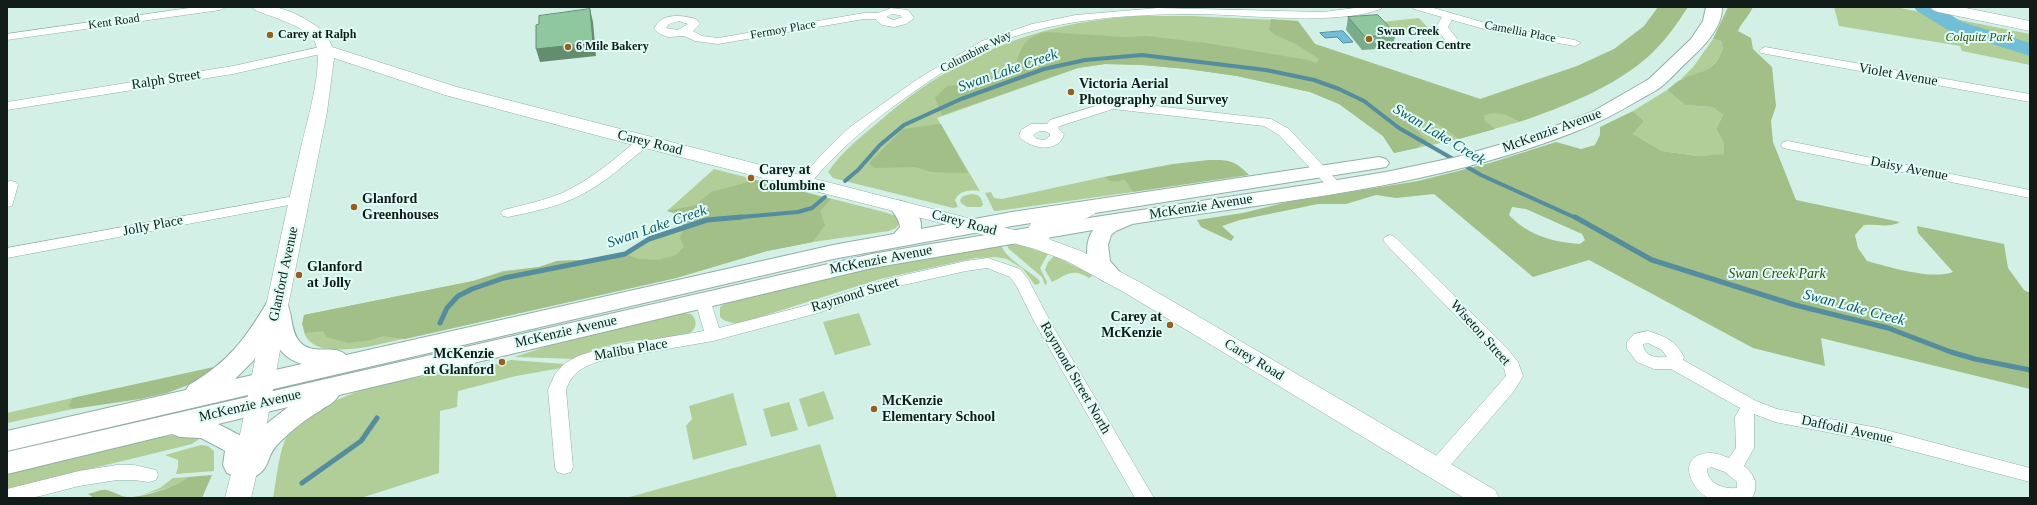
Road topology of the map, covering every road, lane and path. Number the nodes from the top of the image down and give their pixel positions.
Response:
1 (220, 7) edge
2 (260, 7) edge
3 (1377, 7) edge
4 (1418, 7) edge
5 (1703, 7) edge
6 (1714, 7) edge
7 (1939, 7) edge
8 (1133, 9) edge
9 (1350, 10) edge
10 (880, 12) edge
11 (1448, 17) junction
12 (2030, 26) edge
13 (686, 32) dead end
14 (7, 37) edge
15 (1575, 43) dead end
16 (1410, 47) dead end
17 (325, 50) junction
18 (1765, 51) dead end
19 (391, 70) junction
20 (321, 92) junction
21 (2030, 98) edge
22 (7, 106) edge
23 (1050, 128) dead end
24 (644, 142) junction
25 (1788, 145) dead end
26 (1469, 152) junction
27 (1329, 179) junction
28 (804, 182) junction
29 (11, 185) dead end
30 (2030, 194) edge
31 (300, 199) junction
32 (7, 203) edge
33 (899, 206) junction
34 (1090, 208) junction
35 (508, 213) dead end
36 (1137, 217) junction
37 (970, 226) junction
38 (902, 238) junction
39 (1031, 238) junction
40 (1390, 240) dead end
41 (7, 253) edge
42 (998, 266) joint
43 (1113, 277) junction
44 (703, 300) junction
45 (277, 305) junction
46 (713, 335) junction
47 (1673, 362) dead end
48 (367, 369) junction
49 (260, 393) junction
50 (1750, 406) junction
51 (155, 408) junction
52 (140, 432) junction
53 (7, 441) edge
54 (7, 463) edge
55 (1732, 466) dead end
56 (564, 467) dead end
57 (1436, 469) junction
58 (246, 470) junction
59 (150, 475) dead end
60 (2030, 475) edge
61 (7, 497) edge
62 (238, 498) edge
63 (1144, 498) edge
64 (1486, 498) edge

1 - 14 street, Kent Road
2 - 17 street
3 - 9 street, Columbine Way
4 - 11 street, Camellia Place
5 - 26 main road, McKenzie Avenue
6 - 26 main road, McKenzie Avenue
7 - 12 street
8 - 9 street, Columbine Way
8 - 28 street, Columbine Way
10 - 13 street, Fermoy Place
11 - 15 street, Camellia Place
11 - 16 street
17 - 19 street, Carey Road
17 - 20 street, Glanford Avenue
17 - 22 street, Ralph Street
18 - 21 street, Violet Avenue
19 - 20 street
19 - 24 street, Carey Road
20 - 31 street, Glanford Avenue
23 - 27 street
24 - 28 street, Carey Road
24 - 35 street
25 - 30 street, Daisy Avenue
26 - 27 main road, McKenzie Avenue
26 - 27 main road, McKenzie Avenue
27 - 34 main road, McKenzie Avenue
27 - 36 main road, McKenzie Avenue
28 - 33 street, Carey Road
29 - 32 street
31 - 41 street, Jolly Place
31 - 45 street, Glanford Avenue
33 - 37 street, Carey Road
33 - 38 main road
34 - 37 main road, McKenzie Avenue
34 - 39 street
36 - 39 main road, McKenzie Avenue
36 - 43 main road
37 - 38 main road, McKenzie Avenue
37 - 39 street, Carey Road
38 - 48 main road, McKenzie Avenue
39 - 43 street, Carey Road
39 - 44 main road, McKenzie Avenue
40 - 57 street, Wiseton Street
42 - 46 street, Raymond Street
42 - 63 street, Raymond Street North
43 - 57 street, Carey Road
44 - 46 street
44 - 48 main road, McKenzie Avenue
45 - 48 main road
45 - 49 street, Glanford Avenue
45 - 51 main road
46 - 56 street, Malibu Place
47 - 50 street, Daffodil Avenue
48 - 49 main road, McKenzie Avenue
48 - 58 main road
49 - 51 main road, McKenzie Avenue
49 - 52 main road, McKenzie Avenue
49 - 58 street, Glanford Avenue
50 - 55 street
50 - 60 street, Daffodil Avenue
51 - 53 main road, McKenzie Avenue
52 - 54 main road, McKenzie Avenue
52 - 58 main road
57 - 64 street, Carey Road
58 - 62 street, Glanford Avenue
59 - 61 street

